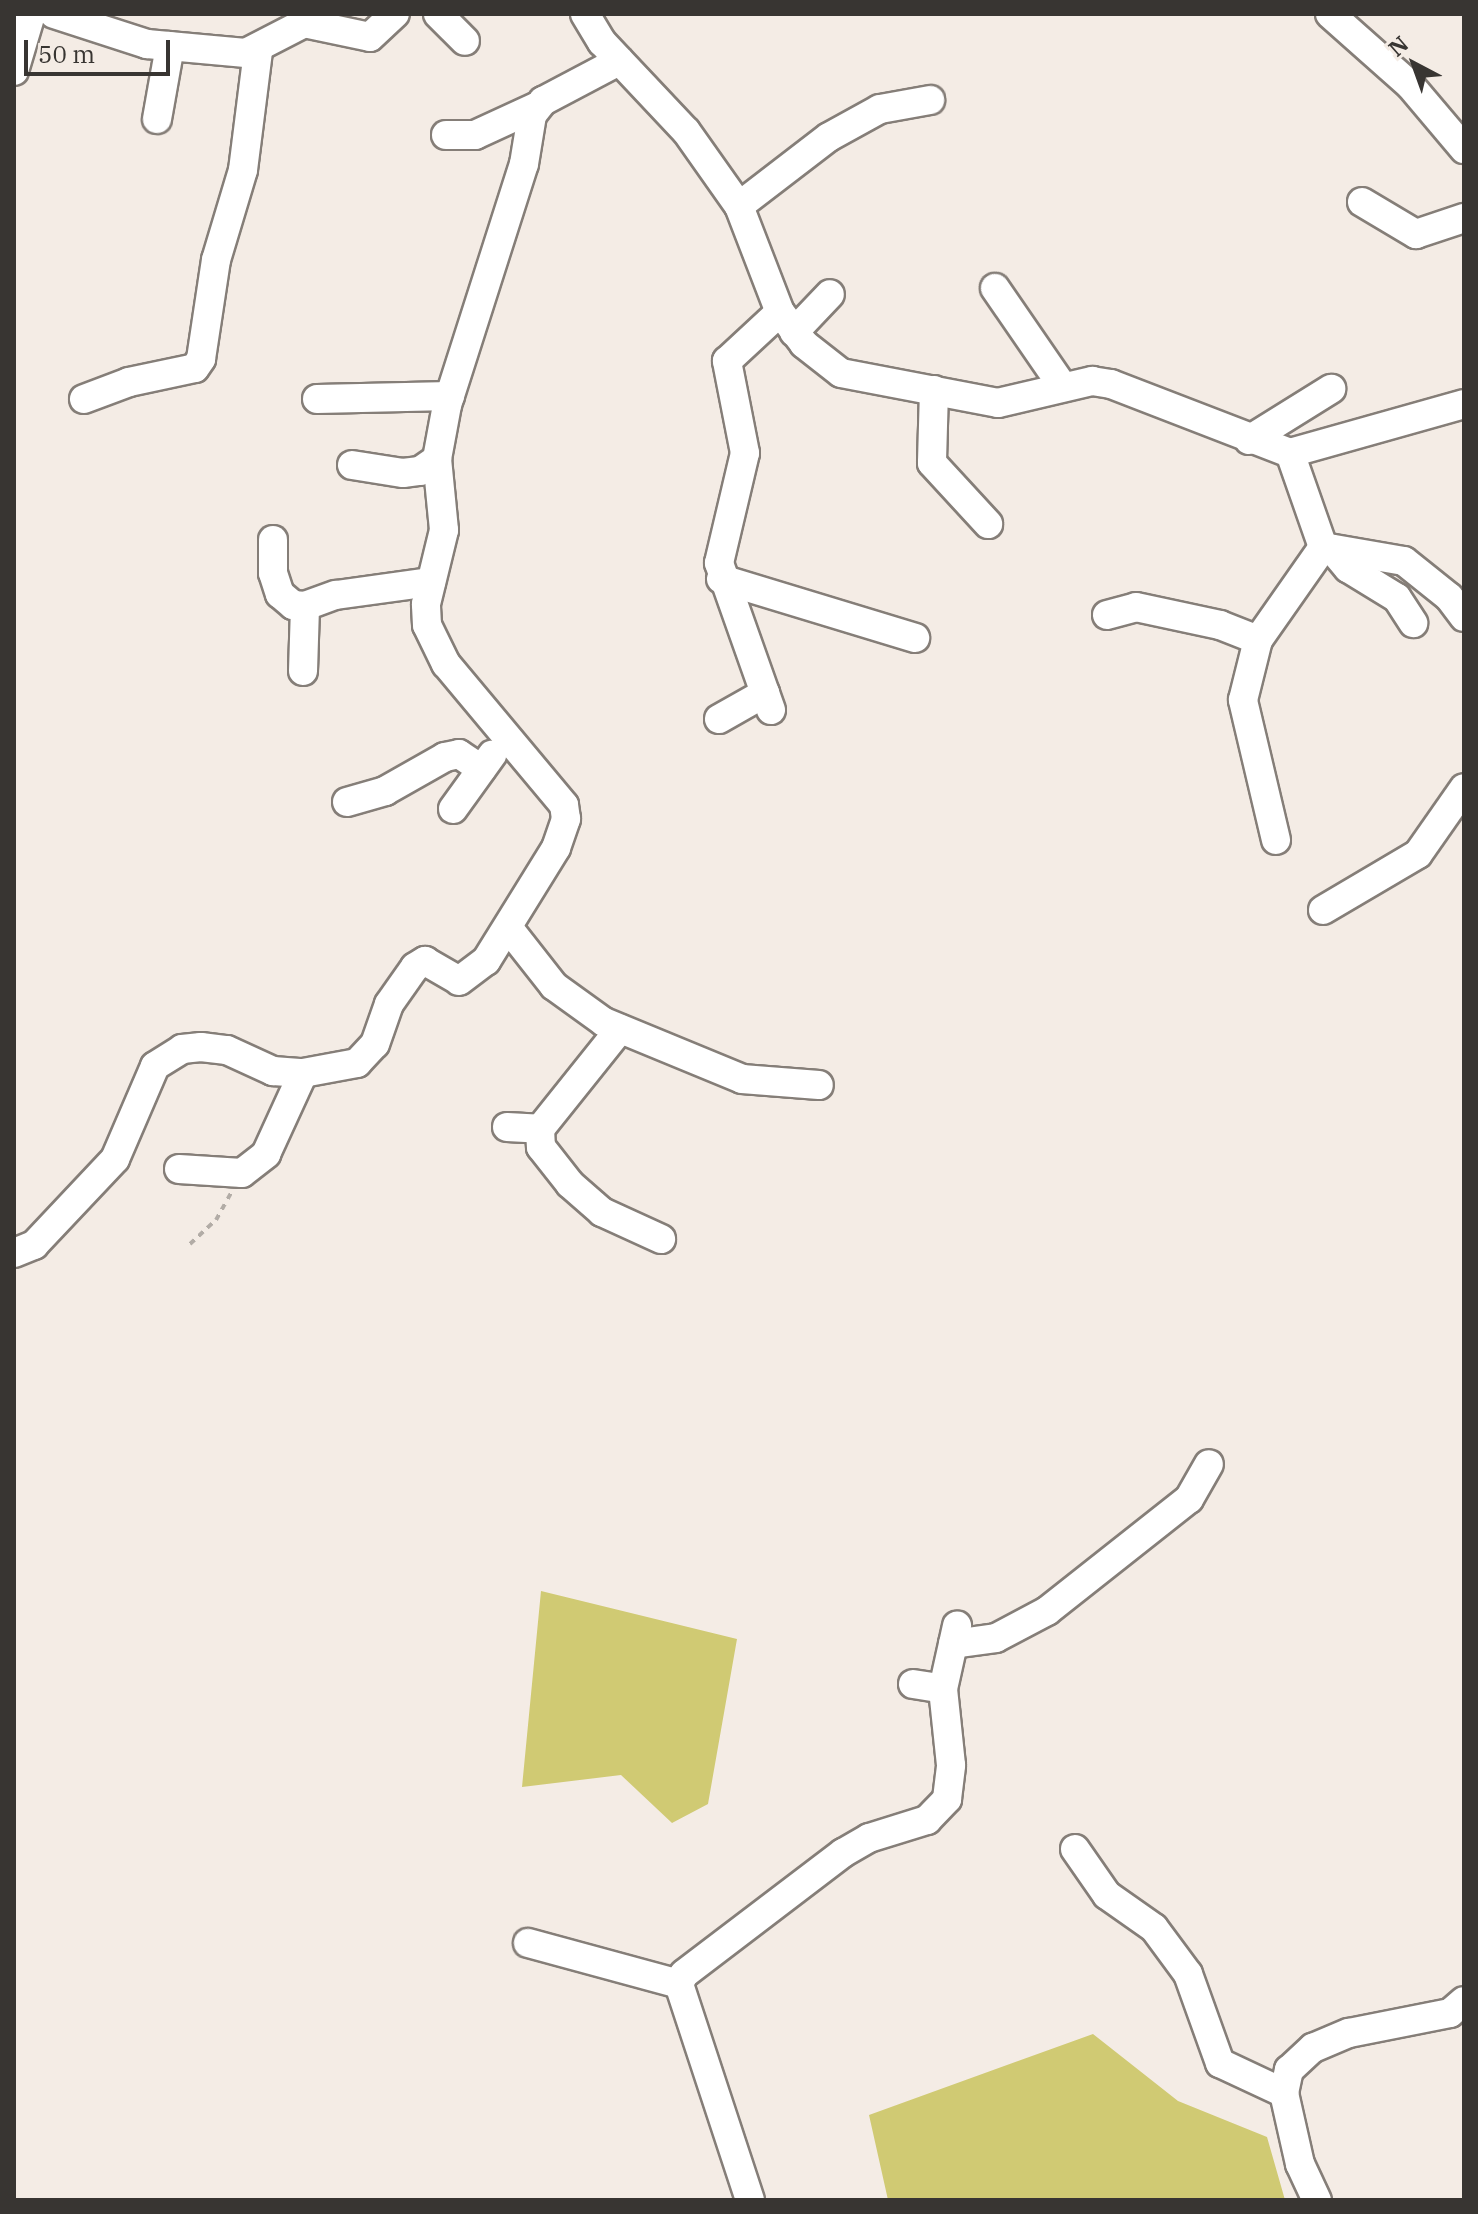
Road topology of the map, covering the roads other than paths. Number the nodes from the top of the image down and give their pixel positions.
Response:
1 (31, 14) edge
2 (54, 14) edge
3 (395, 14) edge
4 (438, 14) edge
5 (585, 14) edge
6 (1330, 14) edge
7 (465, 41) dead end
8 (170, 46) junction
9 (258, 51) junction
10 (619, 61) junction
11 (14, 71) edge
12 (930, 100) dead end
13 (536, 107) junction
14 (157, 119) dead end
15 (446, 135) dead end
16 (1464, 149) edge
17 (1362, 202) dead end
18 (739, 206) junction
19 (1464, 218) edge
20 (995, 288) dead end
21 (830, 294) dead end
22 (787, 322) junction
23 (1063, 387) junction
24 (1331, 389) dead end
25 (934, 390) junction
26 (450, 396) junction
27 (84, 399) dead end
28 (317, 399) dead end
29 (1464, 404) edge
30 (1249, 440) junction
31 (1290, 453) junction
32 (437, 459) junction
33 (352, 465) dead end
34 (988, 524) dead end
35 (273, 540) dead end
36 (1328, 548) junction
37 (721, 579) junction
38 (431, 582) junction
39 (305, 606) junction
40 (1107, 615) dead end
41 (1464, 617) edge
42 (1413, 623) dead end
43 (915, 638) dead end
44 (1258, 640) junction
45 (303, 671) dead end
46 (719, 719) dead end
47 (506, 734) junction
48 (481, 769) junction
49 (1464, 788) edge
50 (347, 802) dead end
51 (453, 809) dead end
52 (1276, 840) dead end
53 (1323, 910) dead end
54 (510, 930) junction
55 (620, 1029) junction
56 (303, 1073) junction
57 (819, 1085) dead end
58 (507, 1127) dead end
59 (540, 1129) junction
60 (179, 1169) dead end
61 (661, 1239) dead end
62 (14, 1253) edge
63 (1209, 1464) dead end
64 (913, 1684) dead end
65 (943, 1689) junction
66 (1075, 1849) dead end
67 (528, 1943) dead end
68 (679, 1984) junction
69 (1464, 2001) edge
70 (1284, 2093) junction
71 (750, 2200) edge
72 (1317, 2200) edge

1 - 11 street
2 - 8 street
3 - 9 street
4 - 7 street
5 - 10 street
6 - 16 street
8 - 9 street
8 - 14 street
9 - 27 street
10 - 13 street
10 - 18 street
12 - 18 street
13 - 15 street
13 - 26 street
17 - 19 street
18 - 22 street
20 - 23 street
21 - 22 street
22 - 25 street
22 - 37 street
23 - 25 street
23 - 30 street
24 - 30 street
25 - 34 street
26 - 28 street
26 - 32 street
29 - 31 street
30 - 31 street
31 - 36 street
32 - 33 street
32 - 38 street
35 - 39 street
36 - 41 street
36 - 42 street
36 - 44 street
37 - 43 street
37 - 46 street
38 - 39 street
38 - 47 street
39 - 45 street
40 - 44 street
44 - 52 street
47 - 48 street
47 - 54 street
48 - 50 street
48 - 51 street
49 - 53 street
54 - 55 street
54 - 56 street
55 - 57 street
55 - 59 street
56 - 60 street
56 - 62 street
58 - 59 street
59 - 61 street
63 - 65 street
64 - 65 street
65 - 68 street
66 - 70 street
67 - 68 street
68 - 71 street
69 - 70 street
70 - 72 street

